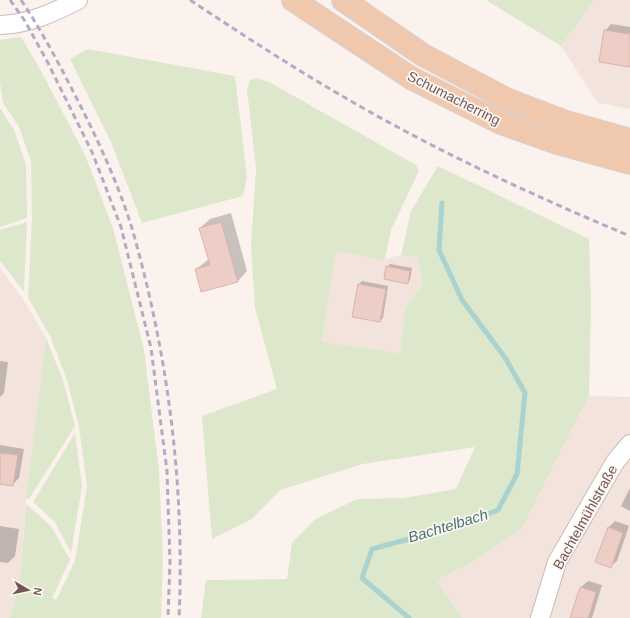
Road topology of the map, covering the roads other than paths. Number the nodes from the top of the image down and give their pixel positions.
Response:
1 (78, 0) edge
2 (293, 0) edge
3 (343, 0) edge
4 (0, 25) edge
5 (630, 140) edge
6 (630, 163) edge
7 (630, 444) edge
8 (540, 618) edge

1 - 4 street
2 - 6 main road, Schumacherring
3 - 5 main road, Schumacherring
7 - 8 street, Bachtelmühlstraße

